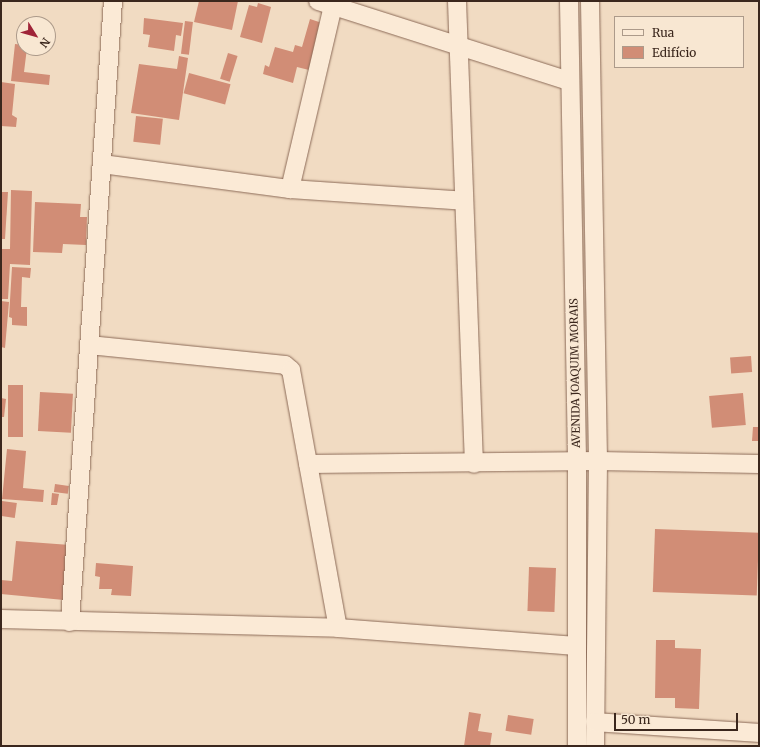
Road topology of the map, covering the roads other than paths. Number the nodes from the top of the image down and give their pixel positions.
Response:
1 (113, 1) edge
2 (457, 1) edge
3 (569, 1) edge
4 (590, 1) edge
5 (329, 3) edge
6 (459, 45) junction
7 (569, 81) junction
8 (102, 164) junction
9 (290, 189) junction
10 (464, 202) junction
11 (89, 345) junction
12 (598, 461) junction
13 (577, 463) junction
14 (308, 464) junction
15 (474, 464) junction
16 (759, 464) edge
17 (1, 619) edge
18 (70, 622) junction
19 (338, 628) junction
20 (576, 646) junction
21 (595, 722) junction
22 (759, 733) edge
23 (577, 746) edge
24 (595, 746) edge

1 - 8 street
2 - 6 street
3 - 7 street, AVENIDA JOAQUIM MORAIS
4 - 12 street, AVENIDA JOAQUIM MORAIS
5 - 6 street
5 - 9 street
6 - 7 street
6 - 10 street
7 - 13 street, AVENIDA JOAQUIM MORAIS
8 - 9 street
8 - 11 street
9 - 10 street
10 - 15 street
11 - 14 street
11 - 18 street
12 - 13 street
12 - 16 street
12 - 21 street, AVENIDA JOAQUIM MORAIS
13 - 15 street
13 - 20 street, AVENIDA JOAQUIM MORAIS
14 - 15 street
14 - 19 street
17 - 18 street
18 - 19 street
19 - 20 street
20 - 23 street, AVENIDA JOAQUIM MORAIS
21 - 22 street
21 - 24 street, AVENIDA JOAQUIM MORAIS

